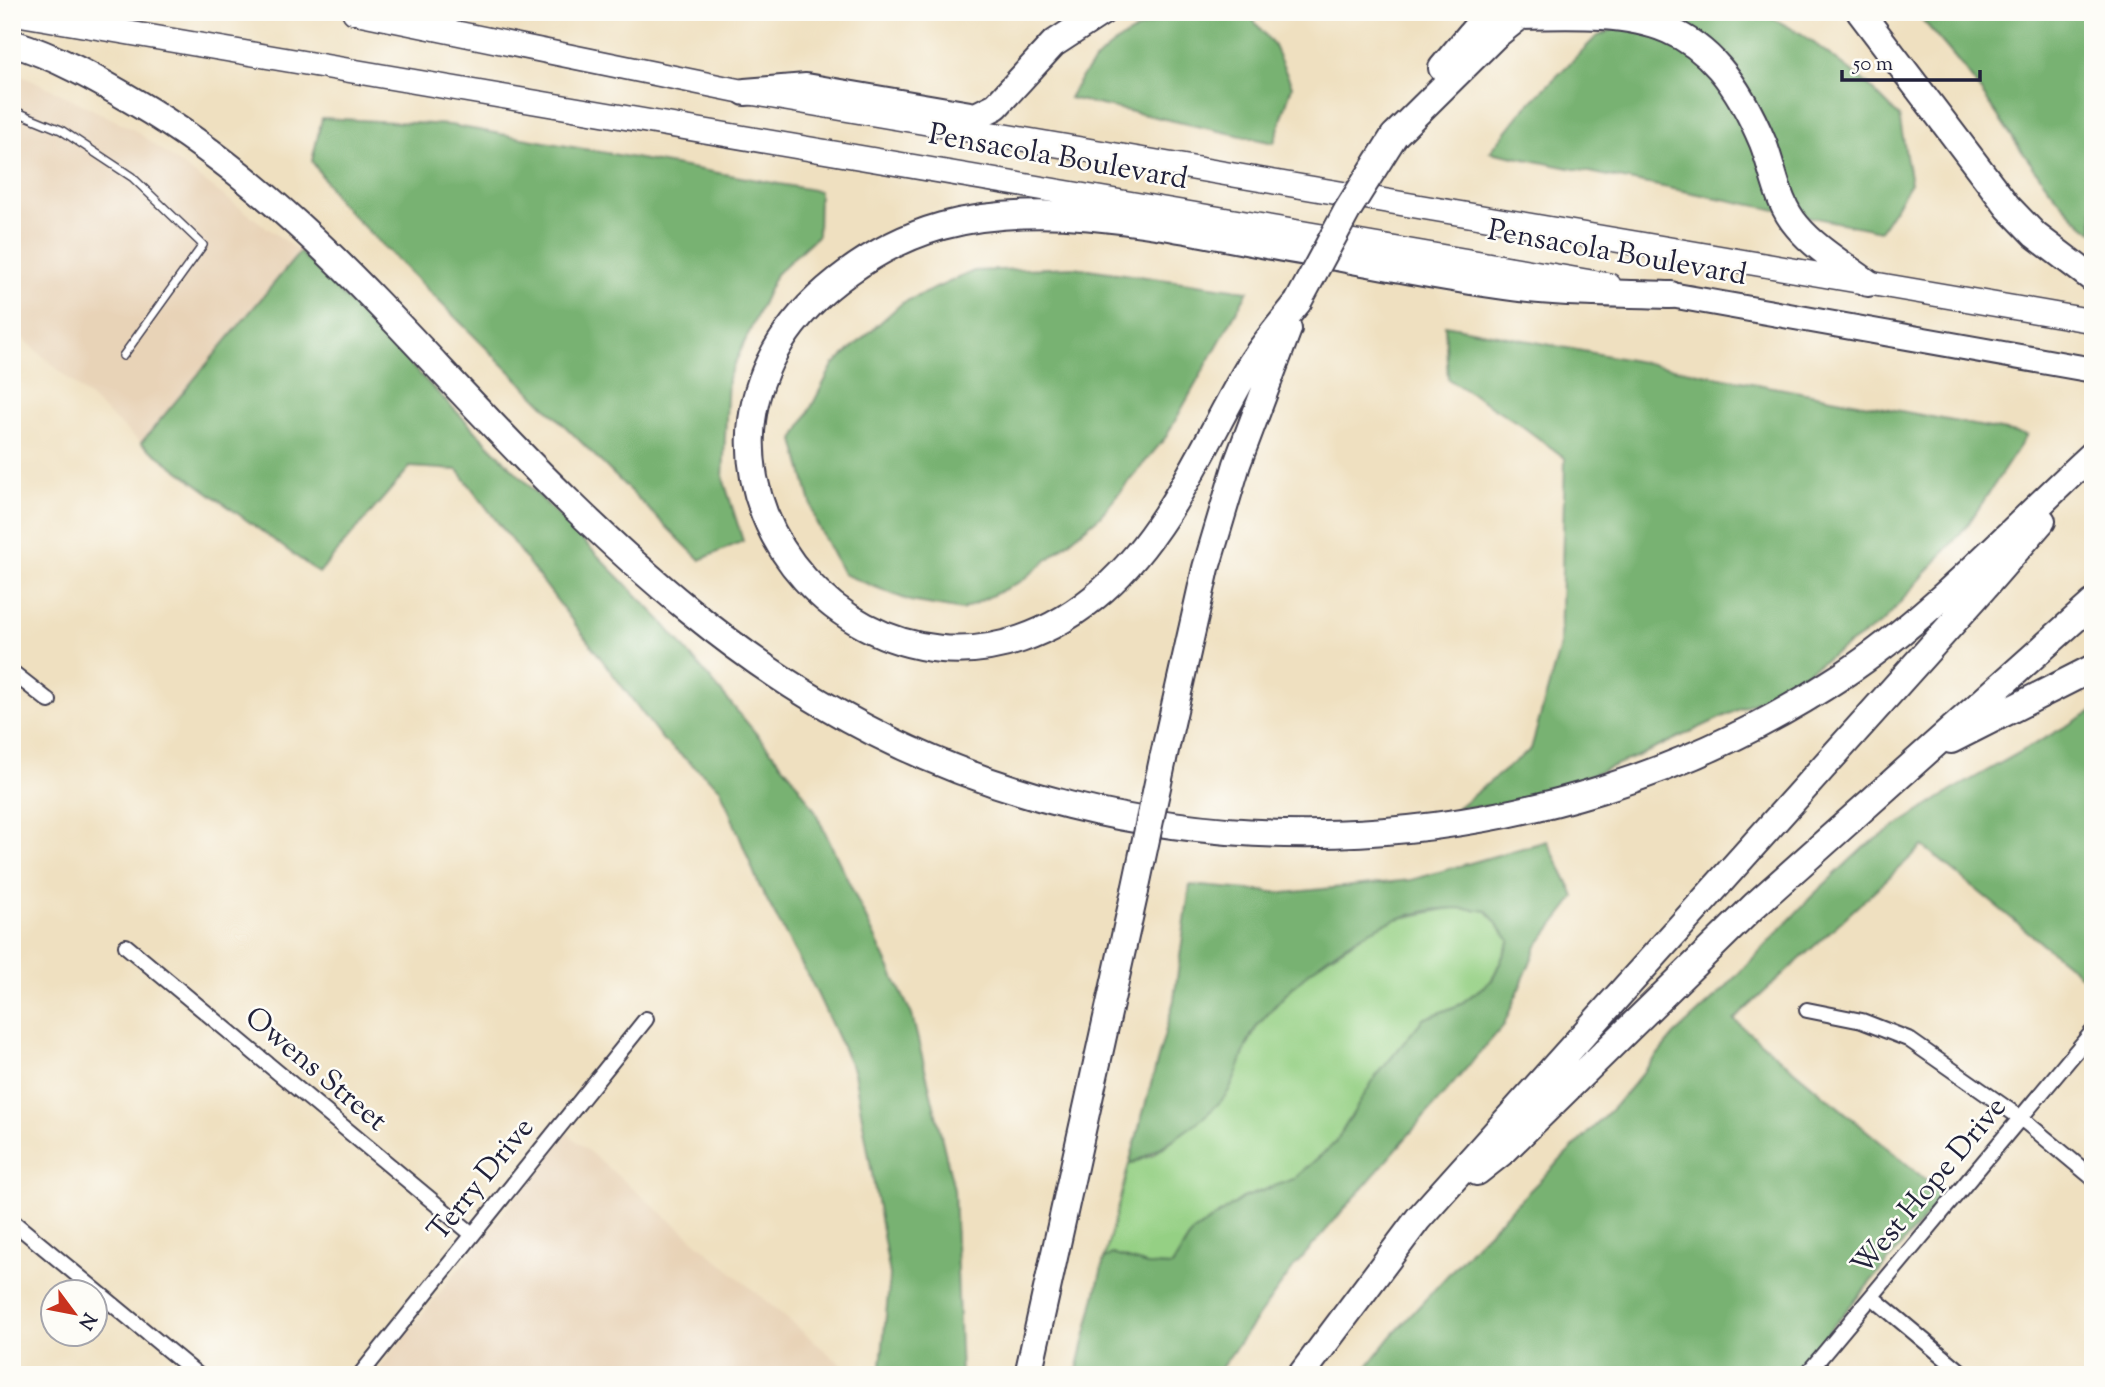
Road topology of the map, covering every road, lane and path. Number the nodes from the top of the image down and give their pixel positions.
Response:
1 (354, 12) edge
2 (1102, 12) edge
3 (1489, 12) edge
4 (1860, 12) edge
5 (12, 13) edge
6 (1522, 14) edge
7 (12, 43) edge
8 (745, 92) junction
9 (12, 110) edge
10 (1394, 135) junction
11 (2093, 279) edge
12 (1868, 283) junction
13 (1671, 295) junction
14 (1298, 302) junction
15 (2093, 321) edge
16 (123, 356) dead end
17 (2093, 370) edge
18 (2093, 454) edge
19 (2093, 461) edge
20 (2093, 603) edge
21 (2093, 668) edge
22 (12, 672) edge
23 (49, 701) dead end
24 (1915, 758) junction
25 (126, 946) dead end
26 (1807, 1010) dead end
27 (646, 1019) dead end
28 (2093, 1031) edge
29 (2022, 1119) junction
30 (2093, 1178) edge
31 (1418, 1219) junction
32 (12, 1221) edge
33 (472, 1234) junction
34 (1872, 1297) junction
35 (198, 1375) edge
36 (360, 1375) edge
37 (1028, 1375) edge
38 (1301, 1375) edge
39 (1806, 1375) edge
40 (1965, 1375) edge

1 - 8 main road, Pensacola Boulevard
2 - 8 highway
3 - 10 highway
4 - 11 highway
5 - 13 main road, Pensacola Boulevard
6 - 10 highway
6 - 12 highway
7 - 18 highway
8 - 12 main road, Pensacola Boulevard
9 - 16 lane
10 - 14 highway, bridge
12 - 15 main road, Pensacola Boulevard
13 - 14 highway
13 - 17 highway, Pensacola Boulevard
14 - 37 highway, bridge
19 - 31 highway
20 - 24 highway
21 - 24 highway
22 - 23 street
24 - 31 highway
25 - 33 street, Owens Street
26 - 29 street
27 - 33 street, Terry Drive
28 - 29 street, West Hope Drive
29 - 30 street
29 - 34 street, West Hope Drive
31 - 38 highway
32 - 35 street
33 - 36 street, Terry Drive
34 - 39 street, West Hope Drive
34 - 40 street

